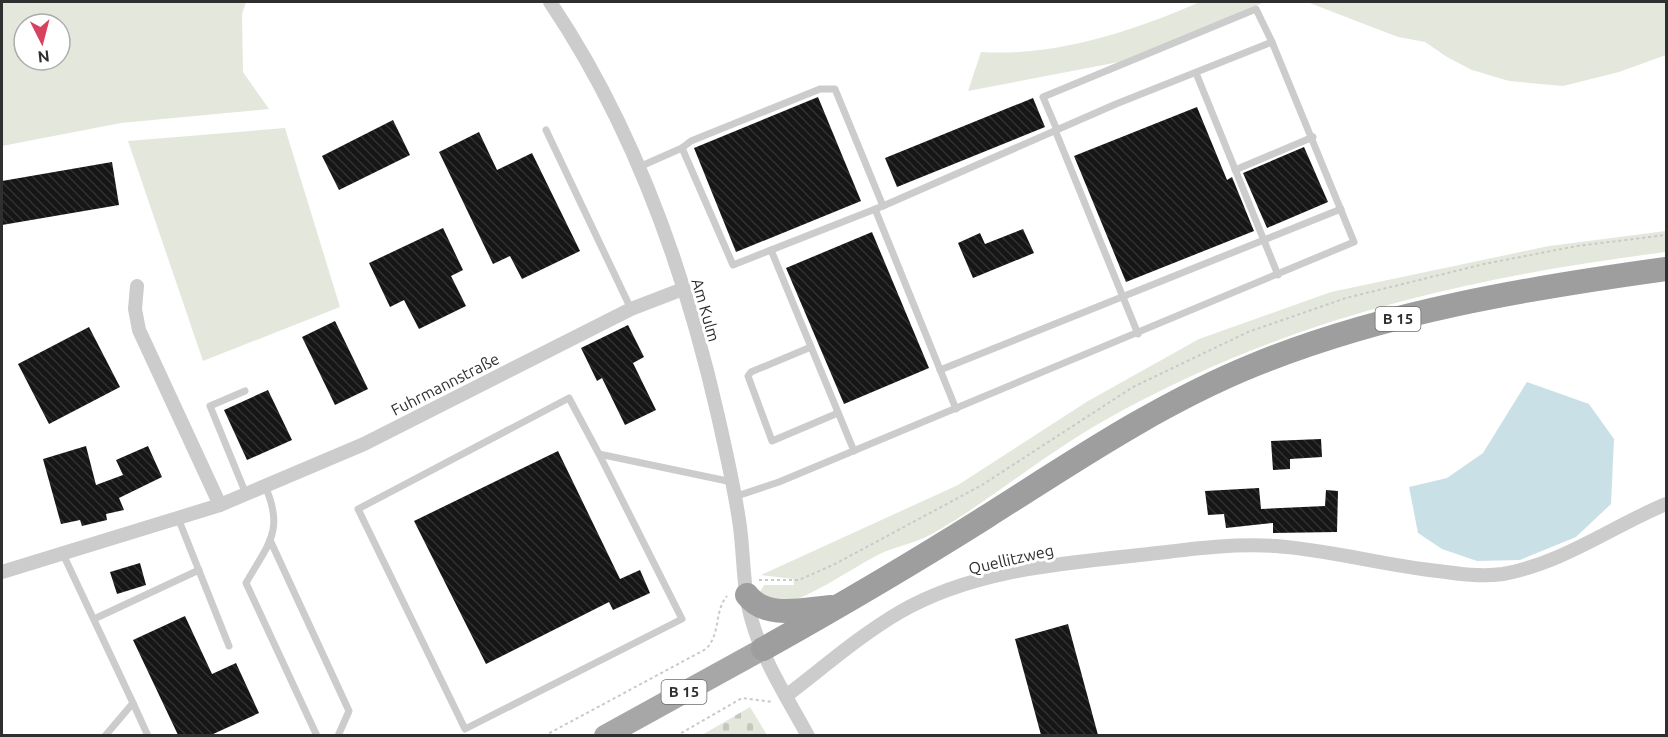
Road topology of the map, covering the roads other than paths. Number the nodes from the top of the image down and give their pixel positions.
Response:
1 (550, 2) edge
2 (1272, 42) junction
3 (1196, 73) junction
4 (546, 130) dead end
5 (1056, 130) junction
6 (1313, 137) junction
7 (682, 148) junction
8 (638, 168) junction
9 (1235, 170) junction
10 (879, 208) junction
11 (1341, 209) junction
12 (1263, 240) junction
13 (771, 250) junction
14 (1666, 269) edge
15 (1278, 275) junction
16 (137, 286) dead end
17 (683, 289) junction
18 (1123, 298) junction
19 (631, 309) junction
20 (1138, 334) junction
21 (811, 347) junction
22 (940, 370) junction
23 (245, 391) dead end
24 (956, 410) junction
25 (838, 413) junction
26 (854, 451) junction
27 (599, 454) junction
28 (732, 482) junction
29 (265, 486) junction
30 (246, 494) junction
31 (734, 497) junction
32 (1666, 504) edge
33 (220, 505) junction
34 (178, 518) junction
35 (270, 540) junction
36 (62, 552) junction
37 (199, 570) junction
38 (2, 572) edge
39 (746, 593) junction
40 (839, 606) junction
41 (94, 619) junction
42 (228, 646) dead end
43 (763, 650) junction
44 (786, 696) junction
45 (133, 703) junction
46 (465, 729) junction
47 (105, 735) edge
48 (148, 735) edge
49 (316, 735) edge
50 (338, 735) edge
51 (457, 735) edge
52 (604, 735) edge
53 (808, 735) edge

1 - 8 street, Am Kulm
2 - 3 lane
2 - 5 lane
2 - 6 lane
3 - 5 lane
3 - 9 lane
4 - 19 lane
5 - 10 lane
5 - 18 lane
6 - 9 lane
6 - 11 lane
7 - 8 lane
7 - 10 lane
7 - 13 lane
8 - 17 street, Am Kulm
9 - 12 lane
10 - 13 lane
10 - 22 lane
11 - 12 lane
11 - 15 lane
12 - 15 lane
12 - 18 lane
13 - 21 lane
14 - 40 highway, B 15
15 - 20 lane
16 - 33 street
17 - 19 street, Fuhrmannstraße
17 - 28 street, Am Kulm
18 - 20 lane
18 - 22 lane
19 - 29 street, Fuhrmannstraße
20 - 24 lane
21 - 25 lane
21 - 25 lane
22 - 24 lane
23 - 30 lane
24 - 26 lane
25 - 26 lane
26 - 31 lane
27 - 28 lane
27 - 46 lane
27 - 46 lane
28 - 31 street, Am Kulm
29 - 30 street, Fuhrmannstraße
29 - 35 lane
30 - 33 street, Fuhrmannstraße
31 - 39 street, Am Kulm
32 - 44 street, Quellitzweg
33 - 34 street, Fuhrmannstraße
34 - 36 street, Fuhrmannstraße
34 - 37 lane
35 - 49 lane
35 - 50 lane
36 - 38 street, Fuhrmannstraße
36 - 41 lane
37 - 41 lane
37 - 42 lane
39 - 40 highway
39 - 43 street, Am Kulm
40 - 43 highway, B 15
41 - 45 lane
43 - 44 street, Am Kulm
43 - 52 main road, B 15
44 - 53 street, Am Kulm
45 - 47 lane
45 - 48 lane
46 - 51 lane

